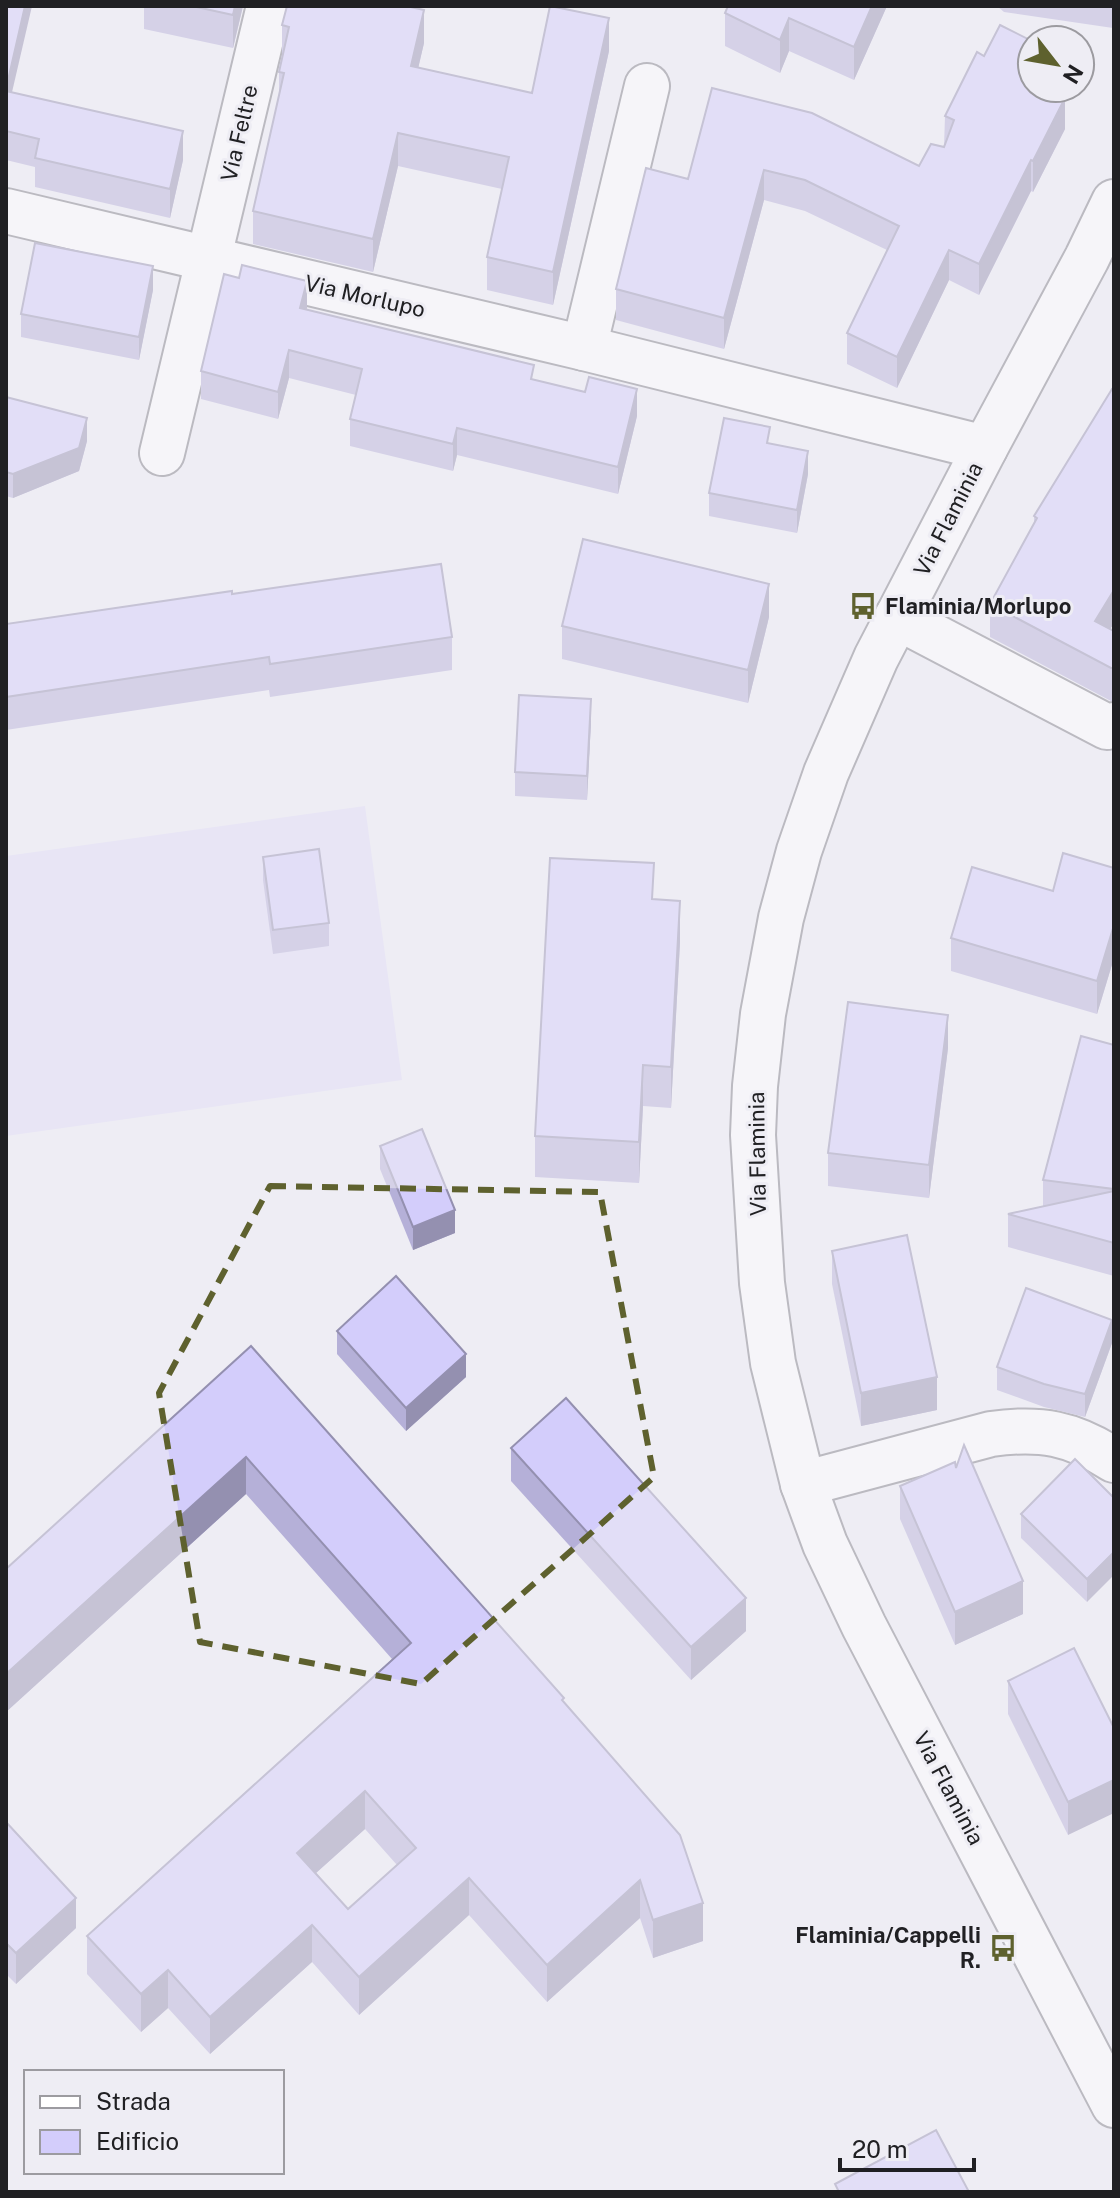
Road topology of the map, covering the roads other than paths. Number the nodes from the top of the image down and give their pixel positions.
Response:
1 (269, 6) edge
2 (647, 86) dead end
3 (1114, 202) edge
4 (6, 211) edge
5 (209, 259) junction
6 (584, 348) junction
7 (985, 448) junction
8 (162, 453) dead end
9 (897, 617) junction
10 (1114, 725) edge
11 (1114, 1460) edge
12 (803, 1484) junction
13 (1114, 2105) edge

1 - 5 street, Via Feltre
2 - 6 street
3 - 7 street, Via Flaminia
4 - 5 street, Via Morlupo
5 - 6 street, Via Morlupo
5 - 8 street, Via Feltre
6 - 7 street, Via Morlupo
7 - 9 street, Via Flaminia
9 - 10 street
9 - 12 street, Via Flaminia
11 - 12 street
12 - 13 street, Via Flaminia

